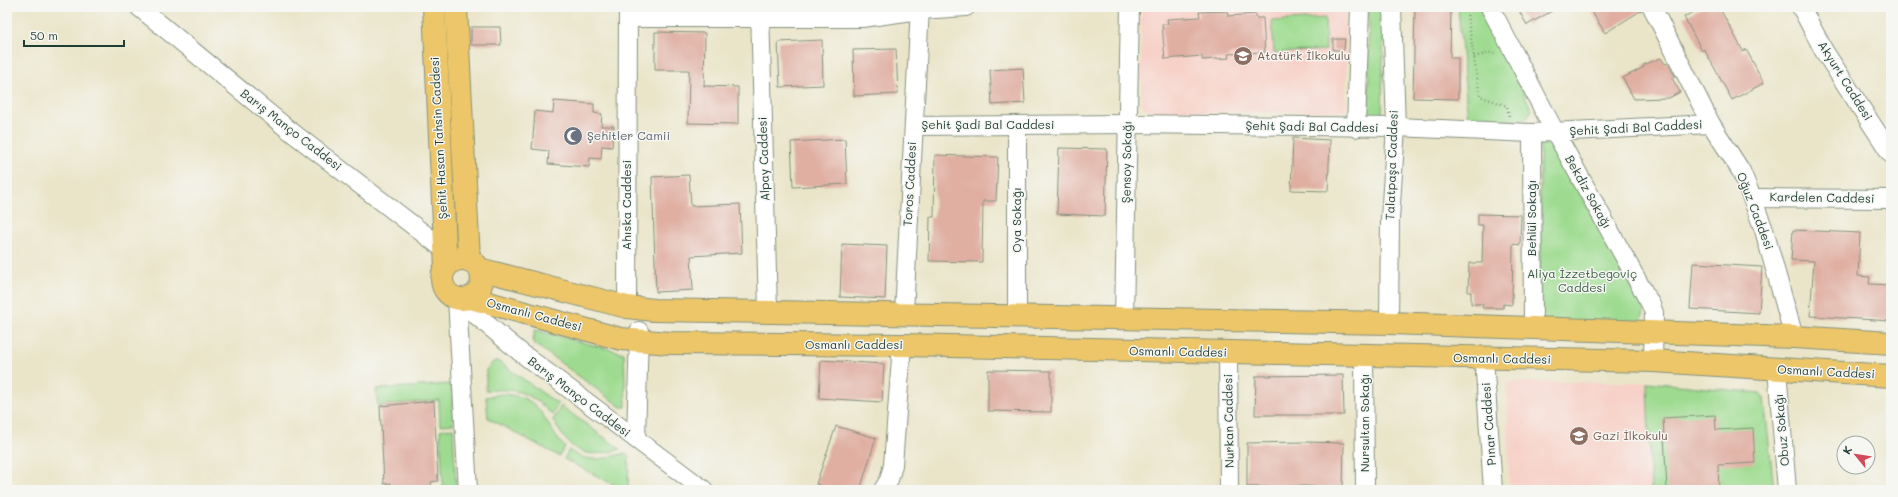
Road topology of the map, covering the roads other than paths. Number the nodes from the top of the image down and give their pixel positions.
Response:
1 (140, 7) edge
2 (434, 7) edge
3 (456, 7) edge
4 (966, 7) edge
5 (1130, 7) edge
6 (1360, 7) edge
7 (1392, 7) edge
8 (1490, 7) edge
9 (1652, 7) edge
10 (1801, 7) edge
11 (920, 9) edge
12 (760, 12) edge
13 (628, 13) edge
14 (1128, 124) junction
15 (1711, 124) junction
16 (1017, 125) junction
17 (914, 126) junction
18 (1396, 127) junction
19 (1356, 128) junction
20 (1555, 132) junction
21 (1532, 133) junction
22 (1891, 154) edge
23 (1752, 198) junction
24 (1891, 199) edge
25 (445, 259) junction
26 (474, 264) junction
27 (464, 298) junction
28 (627, 307) junction
29 (768, 312) junction
30 (904, 313) junction
31 (1017, 316) junction
32 (1124, 318) junction
33 (1389, 323) junction
34 (1533, 328) junction
35 (1653, 332) junction
36 (633, 337) junction
37 (1794, 337) junction
38 (1891, 343) edge
39 (902, 346) junction
40 (1228, 353) junction
41 (1364, 356) junction
42 (1484, 358) junction
43 (1653, 361) junction
44 (1777, 369) junction
45 (1891, 376) edge
46 (636, 439) junction
47 (468, 490) edge
48 (704, 490) edge
49 (883, 490) edge
50 (1229, 490) edge
51 (1365, 490) edge
52 (1493, 490) edge
53 (1787, 490) edge

1 - 25 street, Barış Manço Caddesi
2 - 25 main road, Şehit Hasan Tahsin Caddesi
3 - 26 main road, Şehit Hasan Tahsin Caddesi
4 - 11 street
5 - 14 street, Şensoy Sokağı
6 - 19 street
7 - 18 street, Talatpaşa Caddesi
8 - 20 street, Bekdiz Sokağı
9 - 15 street, Oğuz Caddesi
10 - 22 street, Akyurt Caddesi
11 - 12 street
11 - 17 street, Toros Caddesi
12 - 13 street
12 - 29 street, Alpay Caddesi
13 - 28 street, Ahıska Caddesi
14 - 16 street, Şehit Şadi Bal Caddesi
14 - 19 street, Şehit Şadi Bal Caddesi
14 - 32 street, Şensoy Sokağı
15 - 20 street, Şehit Şadi Bal Caddesi
15 - 23 street, Oğuz Caddesi
16 - 17 street, Şehit Şadi Bal Caddesi
16 - 31 street, Oya Sokağı
17 - 30 street, Toros Caddesi
18 - 19 street, Şehit Şadi Bal Caddesi
18 - 21 street, Şehit Şadi Bal Caddesi
18 - 33 street, Talatpaşa Caddesi
20 - 21 street, Şehit Şadi Bal Caddesi
20 - 35 street, Bekdiz Sokağı
21 - 34 street, Behlül Sokağı
23 - 24 street, Kardelen Caddesi
23 - 37 street, Oğuz Caddesi
25 - 26 main road
25 - 27 main road
26 - 27 main road
26 - 28 main road
27 - 36 main road, Osmanlı Caddesi
27 - 46 street, Barış Manço Caddesi
27 - 47 street
28 - 29 main road
28 - 36 main road
29 - 30 main road
30 - 31 main road
31 - 32 main road
32 - 33 main road
33 - 34 main road
34 - 35 main road
35 - 37 main road
35 - 43 street, Bekdiz Sokağı
36 - 39 main road, Osmanlı Caddesi
36 - 46 street
37 - 38 main road
39 - 40 main road, Osmanlı Caddesi
39 - 49 street
40 - 41 main road, Osmanlı Caddesi
40 - 50 street, Nurkan Caddesi
41 - 42 main road, Osmanlı Caddesi
41 - 51 street, Nursultan Sokağı
42 - 43 main road, Osmanlı Caddesi
42 - 52 street, Pınar Caddesi
43 - 44 main road, Osmanlı Caddesi
44 - 45 main road, Osmanlı Caddesi
44 - 53 street, Obuz Sokağı
46 - 48 street, Barış Manço Caddesi

